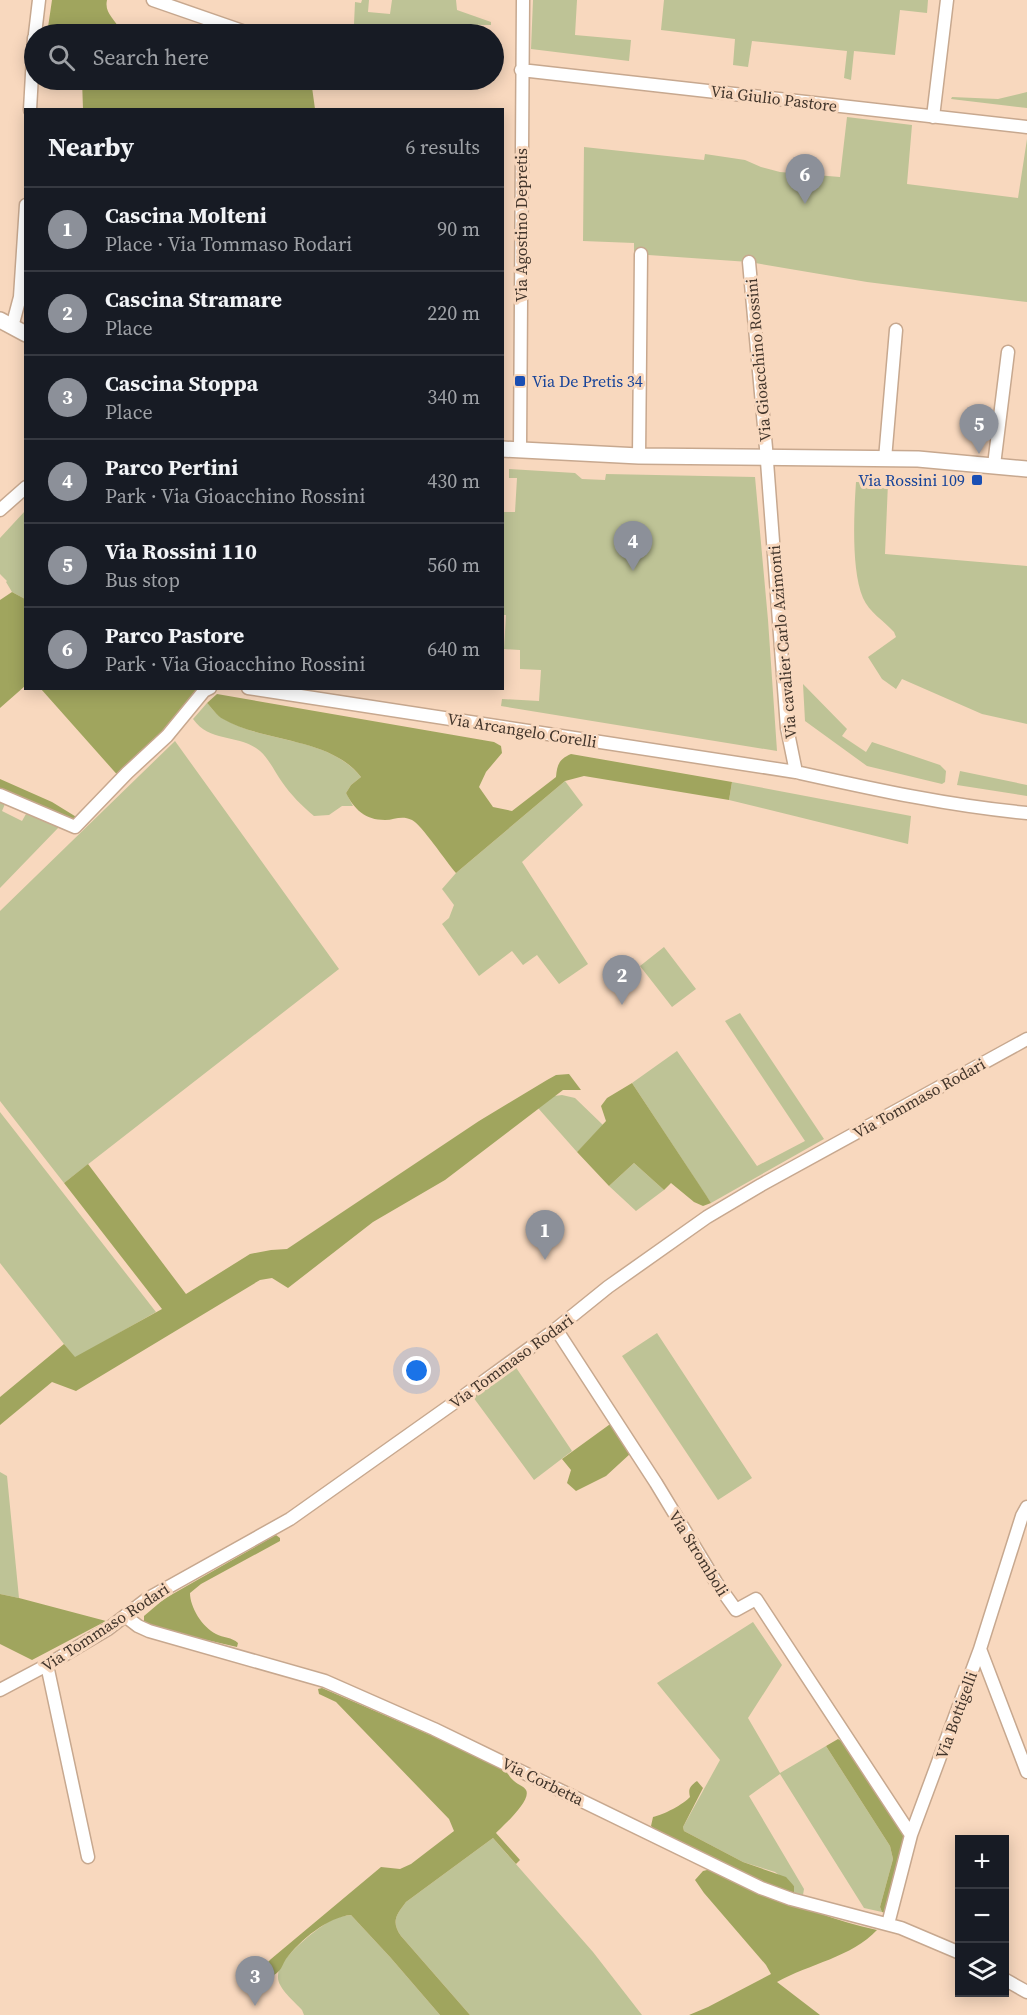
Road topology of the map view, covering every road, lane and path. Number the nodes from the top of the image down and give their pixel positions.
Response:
1 (39, 0) edge
2 (153, 0) edge
3 (523, 0) edge
4 (947, 0) edge
5 (36, 24) edge
6 (222, 24) edge
7 (522, 70) junction
8 (31, 90) edge
9 (30, 108) edge
10 (933, 117) junction
11 (1027, 127) edge
12 (24, 236) edge
13 (641, 254) dead end
14 (749, 262) dead end
15 (12, 327) edge
16 (896, 330) dead end
17 (1008, 352) dead end
18 (504, 448) edge
19 (520, 449) junction
20 (639, 456) junction
21 (767, 457) junction
22 (885, 459) junction
23 (994, 465) junction
24 (1027, 469) edge
25 (24, 489) edge
26 (0, 510) edge
27 (206, 690) edge
28 (261, 690) edge
29 (796, 772) junction
30 (0, 795) edge
31 (1027, 813) edge
32 (1027, 1039) edge
33 (556, 1329) junction
34 (1027, 1507) edge
35 (125, 1616) junction
36 (980, 1649) junction
37 (48, 1665) junction
38 (0, 1690) edge
39 (1027, 1772) edge
40 (911, 1835) junction
41 (88, 1857) dead end
42 (888, 1924) junction
43 (955, 1951) edge
44 (1009, 1981) edge
45 (1027, 1992) edge

1 - 5 street
2 - 6 street
3 - 7 street, Via Agostino Depretis
4 - 10 street
7 - 10 street, Via Giulio Pastore
7 - 19 street, Via Agostino Depretis
8 - 9 street
10 - 11 street, Via Giulio Pastore
12 - 15 street
13 - 20 street
14 - 21 street, Via Gioacchino Rossini
16 - 22 street
17 - 23 street
18 - 19 street, Via Gioacchino Rossini
19 - 20 street, Via Gioacchino Rossini
20 - 21 street, Via Gioacchino Rossini
21 - 22 street, Via Gioacchino Rossini
21 - 29 street, Via cavalier Carlo Azimonti
22 - 23 street, Via Gioacchino Rossini
23 - 24 street, Via Gioacchino Rossini
25 - 26 street
27 - 30 street
28 - 29 street, Via Arcangelo Corelli
29 - 31 street
32 - 33 street, Via Tommaso Rodari
33 - 35 street, Via Tommaso Rodari
33 - 40 street, Via Stromboli
34 - 36 street, Via Bottigelli
35 - 37 street, Via Tommaso Rodari
35 - 42 street, Via Corbetta
36 - 39 street
36 - 40 street, Via Bottigelli
37 - 38 street, Via Tommaso Rodari
37 - 41 street
40 - 42 street, Via Bottigelli
42 - 43 street, Via Corbetta
44 - 45 street

